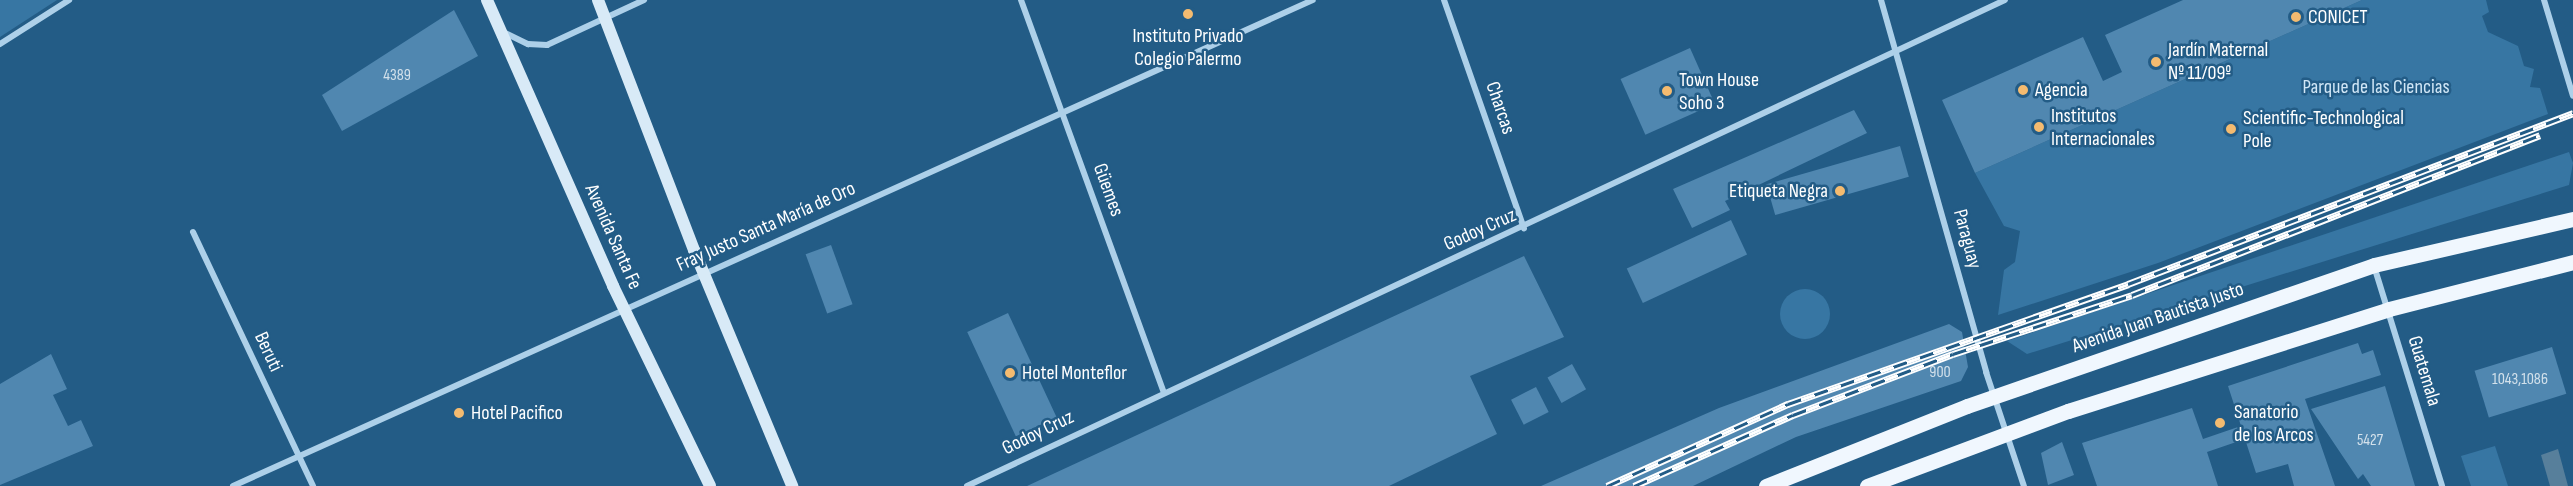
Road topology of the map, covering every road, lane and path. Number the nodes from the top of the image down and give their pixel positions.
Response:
1 (69, 0) edge
2 (487, 0) edge
3 (598, 0) edge
4 (644, 0) edge
5 (1021, 0) edge
6 (1313, 0) edge
7 (1444, 0) edge
8 (1881, 0) edge
9 (2005, 0) edge
10 (2544, 0) edge
11 (605, 19) junction
12 (500, 31) junction
13 (0, 44) edge
14 (1898, 51) junction
15 (2573, 96) edge
16 (1062, 112) junction
17 (2573, 219) edge
18 (1524, 228) junction
19 (193, 232) dead end
20 (2573, 262) edge
21 (2374, 265) junction
22 (703, 273) junction
23 (624, 309) junction
24 (2389, 309) junction
25 (1163, 392) junction
26 (1994, 397) junction
27 (2007, 433) junction
28 (299, 456) junction
29 (232, 486) edge
30 (313, 486) edge
31 (710, 486) edge
32 (792, 486) edge
33 (967, 486) edge
34 (1766, 486) edge
35 (1867, 486) edge
36 (2024, 486) edge
37 (2442, 486) edge

1 - 13 street
2 - 12 main road, Avenida Santa Fe
3 - 11 main road
4 - 11 street
5 - 16 street, Güemes
6 - 16 street, Fray Justo Santa María de Oro
7 - 18 street, Charcas
8 - 14 street, Paraguay
9 - 14 street, Godoy Cruz
10 - 15 street
11 - 12 street
11 - 22 main road
12 - 23 main road, Avenida Santa Fe
14 - 18 street, Godoy Cruz
14 - 26 street, Paraguay
16 - 22 street, Fray Justo Santa María de Oro
16 - 25 street, Güemes
17 - 21 main road, Avenida Juan Bautista Justo
18 - 25 street, Godoy Cruz
19 - 28 street, Beruti
20 - 24 main road
21 - 24 street, Guatemala
21 - 26 main road, Avenida Juan Bautista Justo
22 - 23 street, Fray Justo Santa María de Oro
22 - 32 main road
23 - 28 street, Fray Justo Santa María de Oro
23 - 31 main road, Avenida Santa Fe
24 - 27 main road
24 - 37 street, Guatemala
25 - 33 street, Godoy Cruz
26 - 27 street, Paraguay
26 - 34 main road, Avenida Juan Bautista Justo
27 - 35 main road
27 - 36 street, Paraguay
28 - 29 street, Fray Justo Santa María de Oro
28 - 30 street, Beruti

